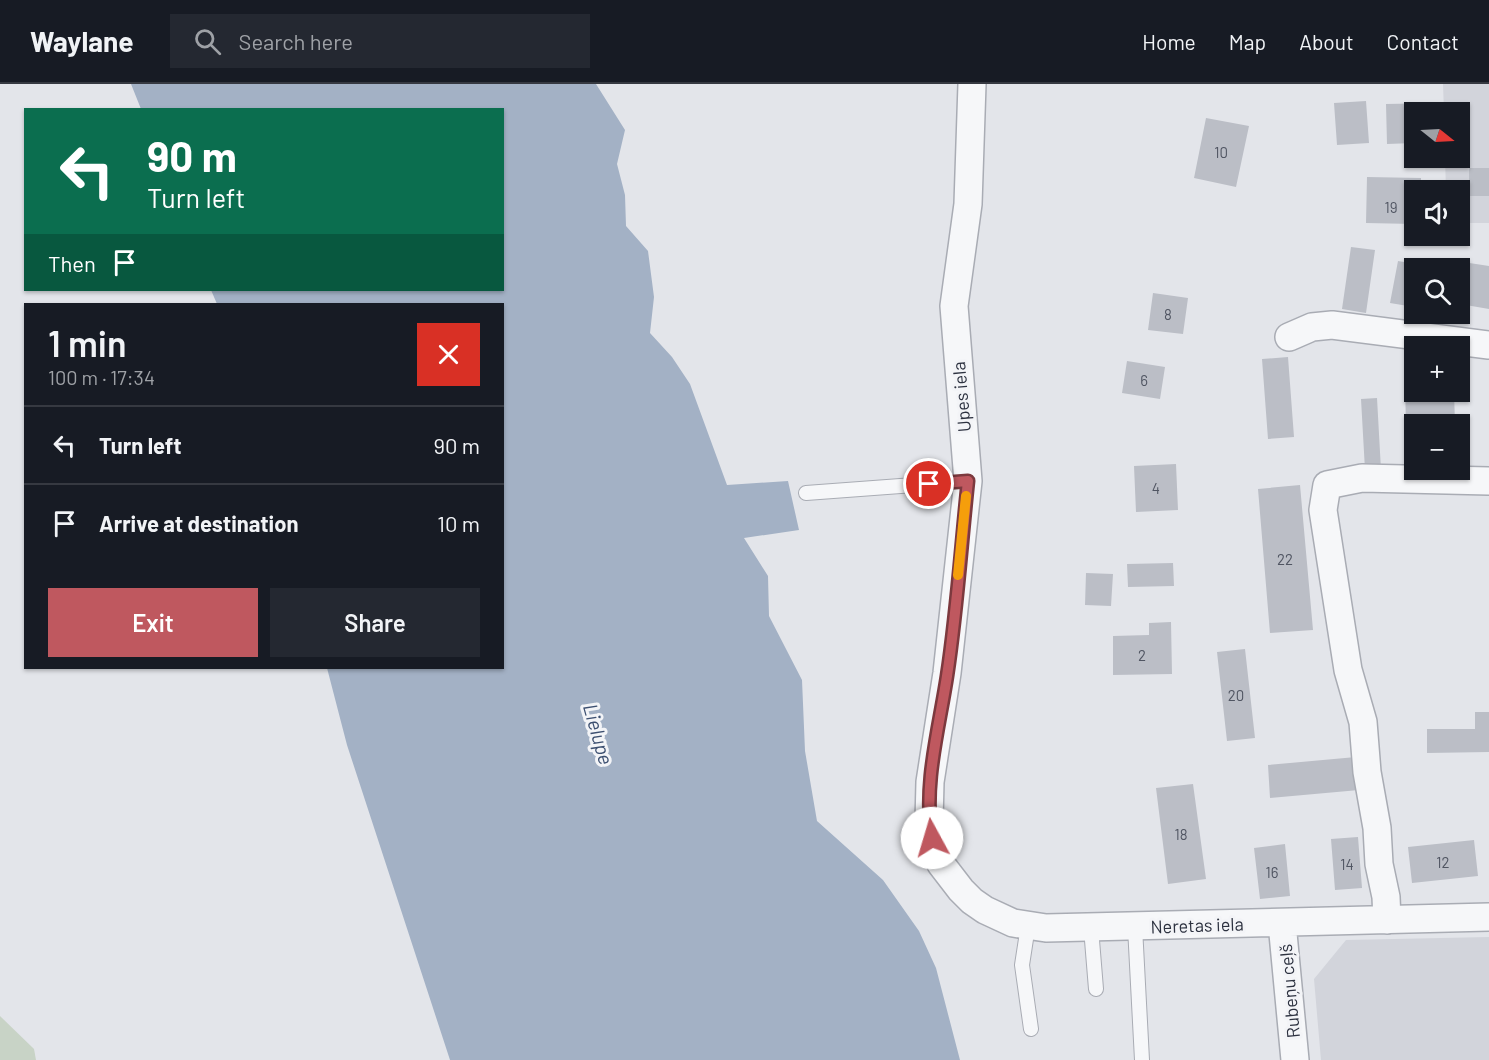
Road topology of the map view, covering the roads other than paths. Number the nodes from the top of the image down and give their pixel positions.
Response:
1 (972, 84) edge
2 (1288, 337) dead end
3 (1489, 345) edge
4 (968, 481) junction
5 (1489, 481) edge
6 (806, 493) dead end
7 (936, 852) joint
8 (1489, 917) edge
9 (1387, 920) junction
10 (1282, 923) junction
11 (1028, 926) junction
12 (1135, 927) junction
13 (1091, 928) junction
14 (1096, 989) dead end
15 (1031, 1029) dead end
16 (1142, 1060) edge
17 (1295, 1060) edge

1 - 4 street, Upes iela
2 - 3 street
4 - 6 lane
4 - 7 street, Upes iela
5 - 9 street
7 - 11 street, Neretas iela
8 - 9 street, Neretas iela
9 - 10 street, Neretas iela
10 - 12 street, Neretas iela
10 - 17 street, Rubeņu ceļš
11 - 13 street, Neretas iela
11 - 15 lane
12 - 13 street, Neretas iela
12 - 16 lane
13 - 14 lane

